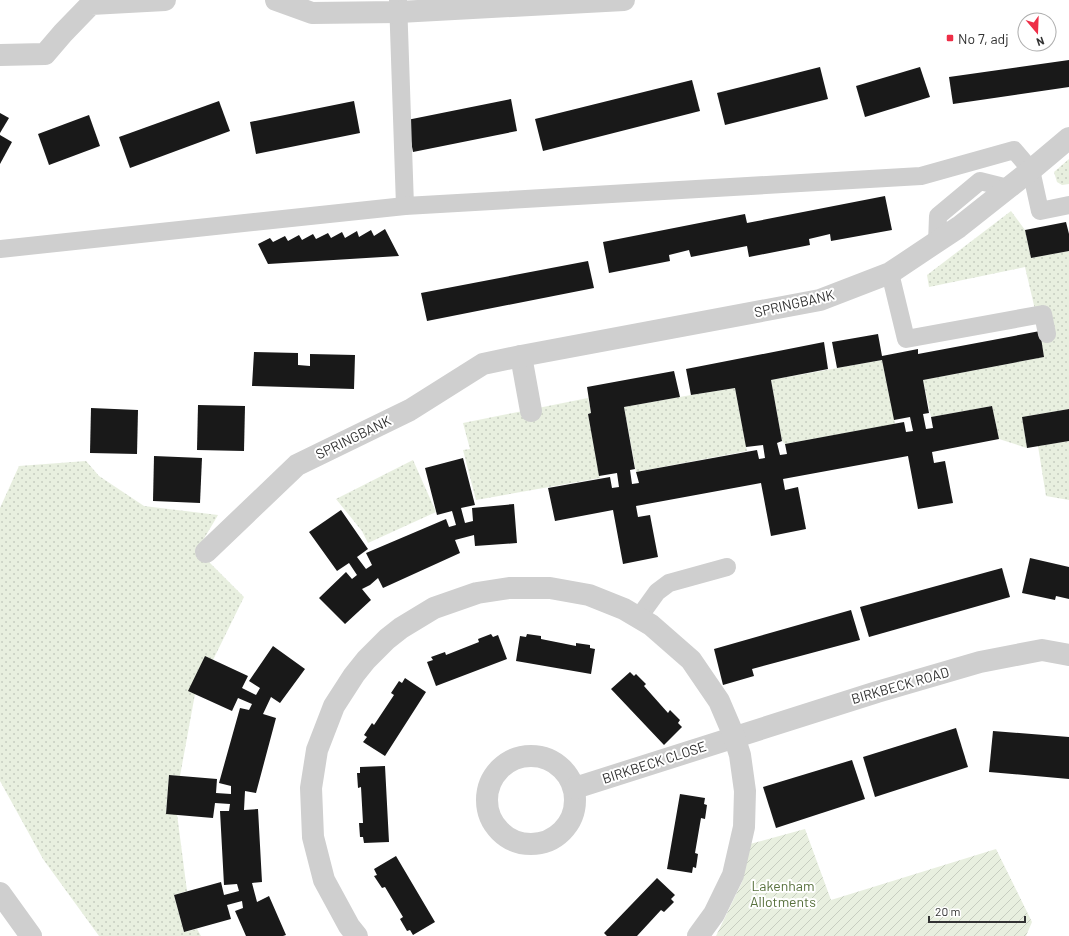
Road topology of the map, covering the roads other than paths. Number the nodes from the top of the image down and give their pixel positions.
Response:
1 (164, 0) edge
2 (276, 0) edge
3 (624, 0) edge
4 (399, 6) edge
5 (0, 55) edge
6 (1069, 138) edge
7 (1031, 170) junction
8 (1069, 205) edge
9 (405, 206) junction
10 (0, 249) edge
11 (890, 273) junction
12 (1047, 334) dead end
13 (521, 356) junction
14 (531, 412) dead end
15 (206, 552) dead end
16 (727, 567) dead end
17 (639, 617) junction
18 (1069, 655) edge
19 (734, 736) junction
20 (575, 788) junction
21 (0, 893) edge
22 (30, 936) edge
23 (357, 936) edge
24 (698, 936) edge

1 - 5 street
2 - 4 street
3 - 4 street
4 - 9 lane
6 - 7 street, SPRINGBANK
7 - 8 lane
7 - 9 lane
7 - 11 street, SPRINGBANK
9 - 10 lane
11 - 12 lane
11 - 13 street, SPRINGBANK
13 - 14 street
13 - 15 street, SPRINGBANK
16 - 17 lane
17 - 19 street
17 - 23 street
18 - 19 street, BIRKBECK ROAD
19 - 20 street, BIRKBECK CLOSE
19 - 24 street
20 - 20 street
21 - 22 street

